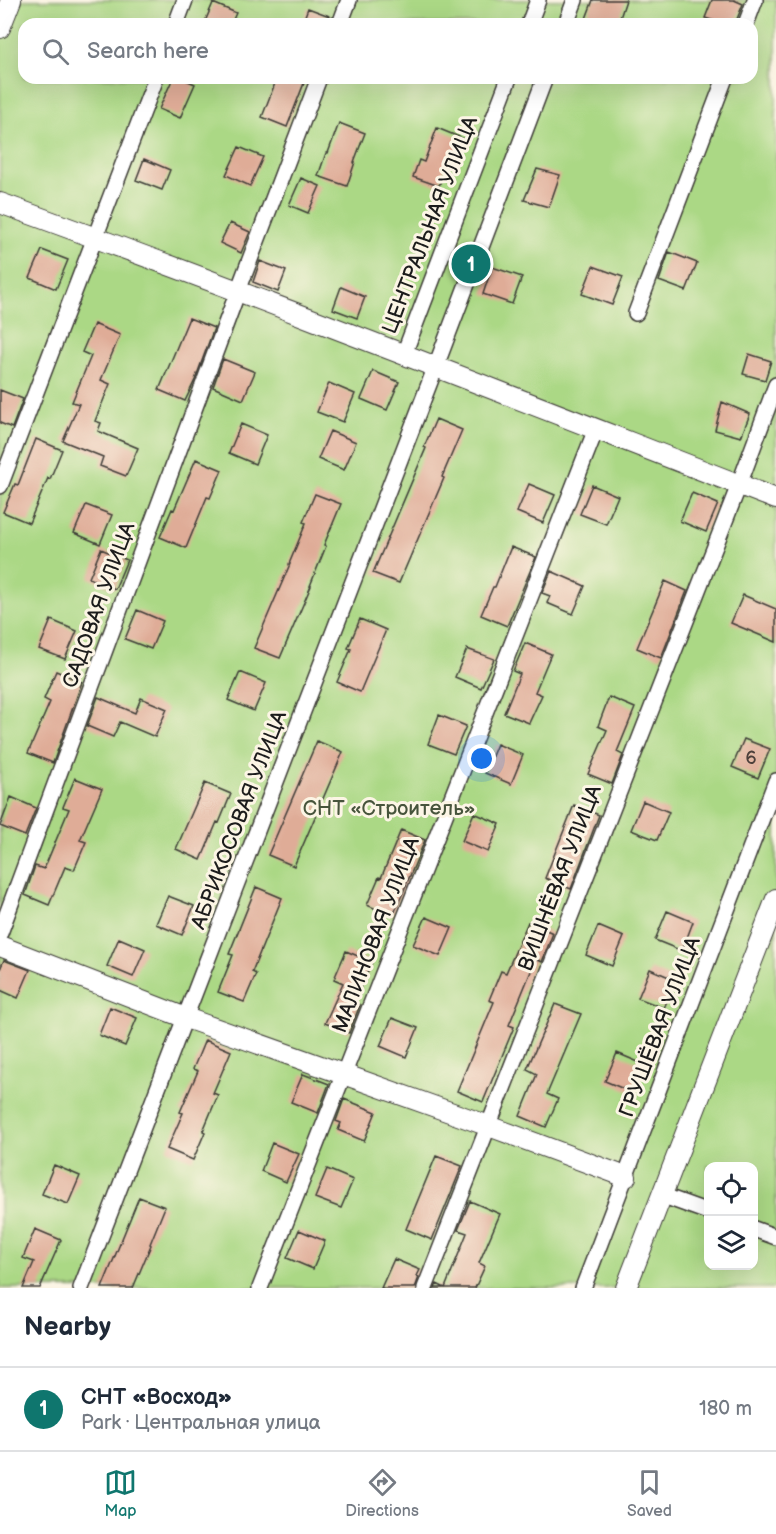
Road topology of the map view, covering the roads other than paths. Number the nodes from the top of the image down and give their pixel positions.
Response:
1 (11, 0) edge
2 (186, 0) edge
3 (349, 0) edge
4 (538, 0) edge
5 (575, 0) edge
6 (755, 0) edge
7 (178, 18) edge
8 (342, 18) edge
9 (531, 18) edge
10 (568, 18) edge
11 (748, 18) edge
12 (0, 28) edge
13 (154, 84) edge
14 (317, 84) edge
15 (507, 84) edge
16 (543, 84) edge
17 (723, 84) edge
18 (0, 203) edge
19 (95, 237) junction
20 (238, 291) junction
21 (636, 313) dead end
22 (404, 354) junction
23 (436, 366) junction
24 (776, 385) edge
25 (596, 429) junction
26 (739, 485) junction
27 (0, 486) edge
28 (776, 499) edge
29 (776, 781) edge
30 (776, 899) edge
31 (0, 933) edge
32 (0, 946) edge
33 (186, 1018) junction
34 (344, 1075) junction
35 (489, 1126) junction
36 (626, 1177) junction
37 (661, 1195) junction
38 (704, 1211) edge
39 (758, 1231) edge
40 (776, 1237) edge
41 (81, 1288) edge
42 (260, 1288) edge
43 (425, 1288) edge
44 (583, 1288) edge
45 (626, 1288) edge

1 - 12 street
2 - 7 street
3 - 8 street
4 - 9 street
5 - 10 street
6 - 11 street
13 - 19 street
14 - 20 street
15 - 22 street, ЦЕНТРАЛЬНАЯ УЛИЦА
16 - 23 street
17 - 21 street
18 - 19 street
19 - 20 street
19 - 27 street
20 - 22 street
20 - 31 street, САДОВАЯ УЛИЦА
22 - 23 street
23 - 25 street
23 - 33 street, АБРИКОСОВАЯ УЛИЦА
24 - 26 street, ВИШНЁВАЯ УЛИЦА
25 - 26 street
25 - 34 street, МАЛИНОВАЯ УЛИЦА
26 - 28 street
26 - 35 street, ВИШНЁВАЯ УЛИЦА
29 - 36 street, ГРУШЁВАЯ УЛИЦА
30 - 37 street
32 - 33 street
33 - 34 street
33 - 41 street, АБРИКОСОВАЯ УЛИЦА
34 - 35 street
34 - 42 street, МАЛИНОВАЯ УЛИЦА
35 - 36 street
35 - 43 street, ВИШНЁВАЯ УЛИЦА
36 - 44 street, ГРУШЁВАЯ УЛИЦА
37 - 38 street
37 - 45 street
39 - 40 street

